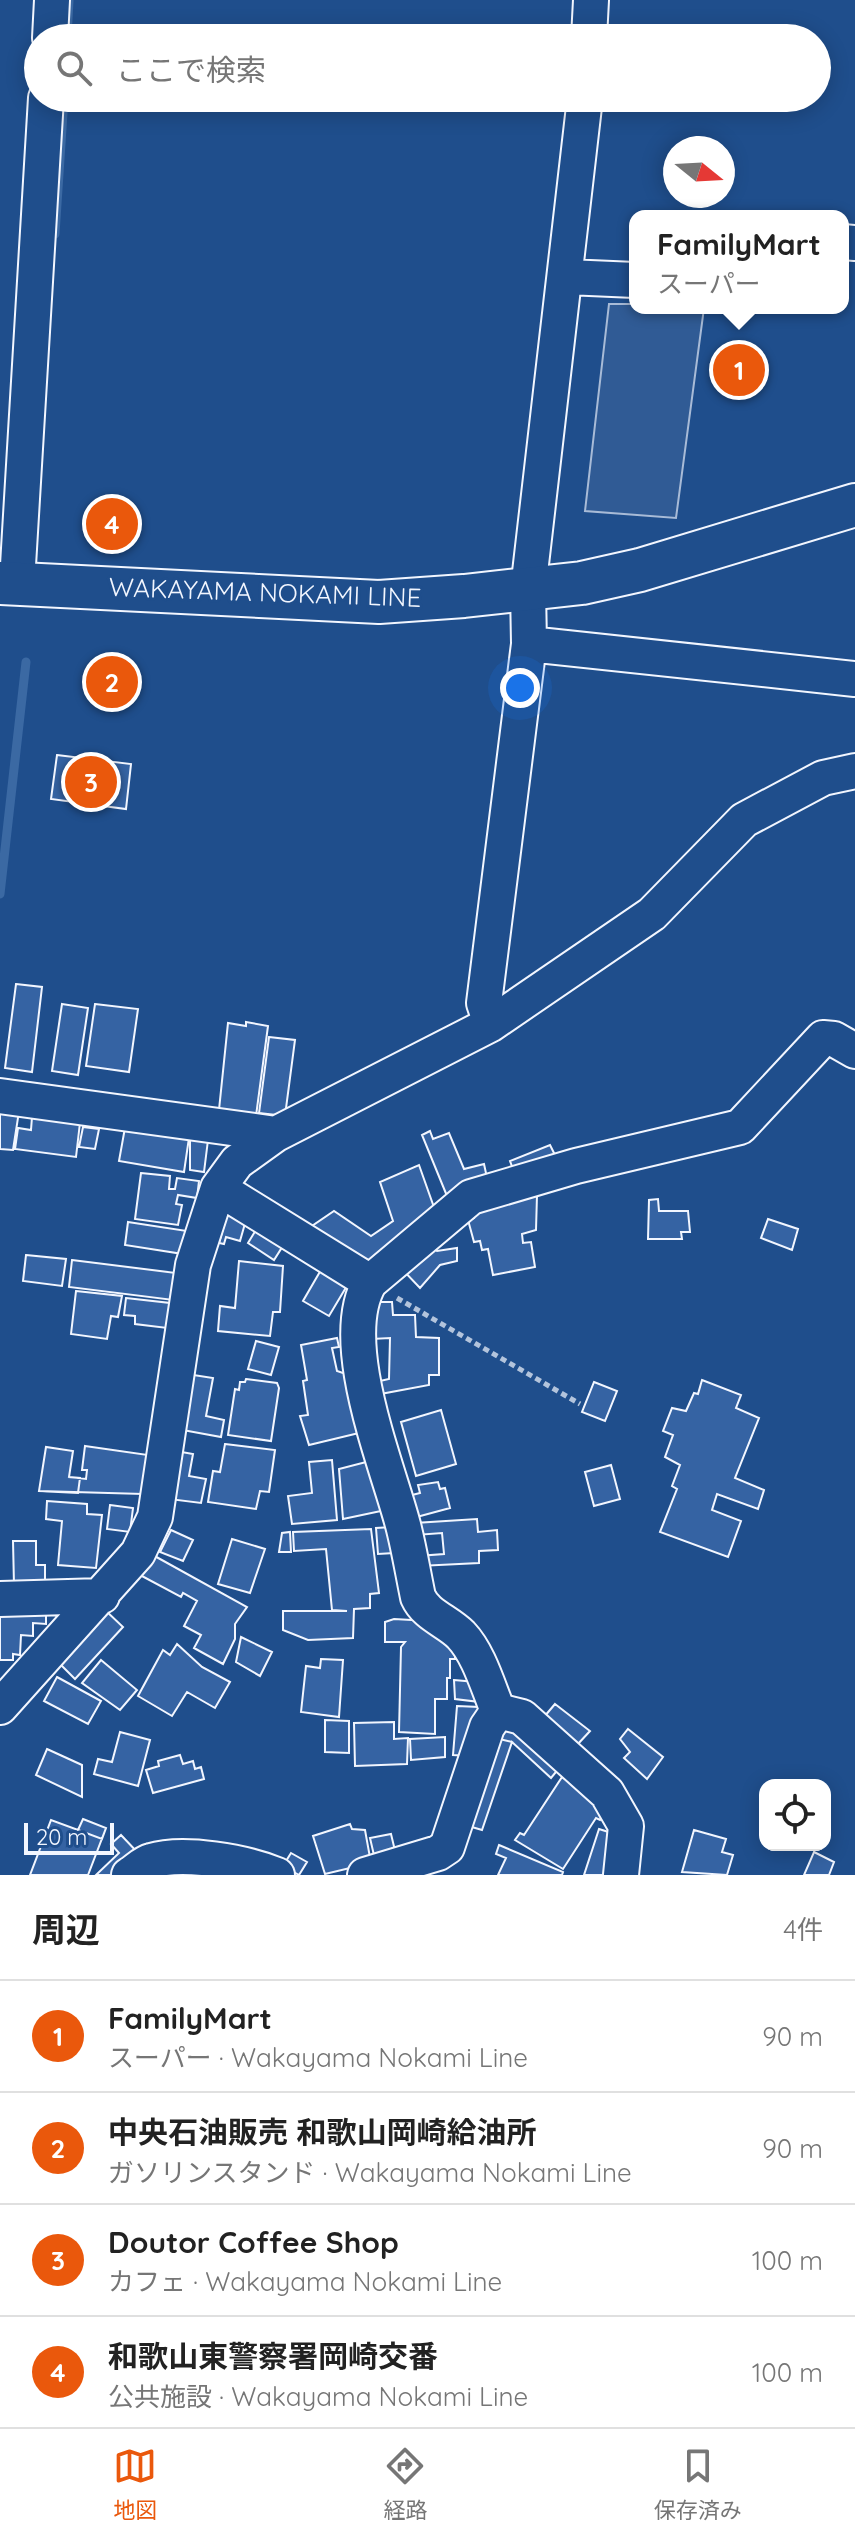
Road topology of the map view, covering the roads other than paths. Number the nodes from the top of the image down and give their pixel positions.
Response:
1 (52, 0) edge
2 (591, 0) edge
3 (51, 24) edge
4 (590, 24) edge
5 (45, 112) edge
6 (584, 112) edge
7 (567, 277) junction
8 (629, 280) edge
9 (855, 505) edge
10 (8, 582) edge
11 (528, 590) junction
12 (529, 644) junction
13 (855, 679) edge
14 (855, 771) edge
15 (491, 1024) junction
16 (855, 1051) edge
17 (0, 1096) edge
18 (276, 1134) junction
19 (218, 1188) junction
20 (370, 1282) junction
21 (102, 1596) junction
22 (0, 1599) edge
23 (0, 1707) edge
24 (498, 1711) junction
25 (129, 1875) edge
26 (277, 1875) edge
27 (365, 1875) edge
28 (621, 1875) edge

1 - 3 street
2 - 4 street
5 - 10 street
6 - 7 street
7 - 8 street
7 - 11 street
9 - 11 main road, WAKAYAMA NOKAMI LINE
10 - 11 main road, WAKAYAMA NOKAMI LINE
11 - 12 street
12 - 13 street
12 - 15 street
14 - 15 street
15 - 18 street
16 - 20 street
17 - 18 street
18 - 19 street
19 - 20 street
19 - 21 street
20 - 24 street
21 - 22 street
21 - 23 street
24 - 27 street
24 - 28 street
25 - 26 street

